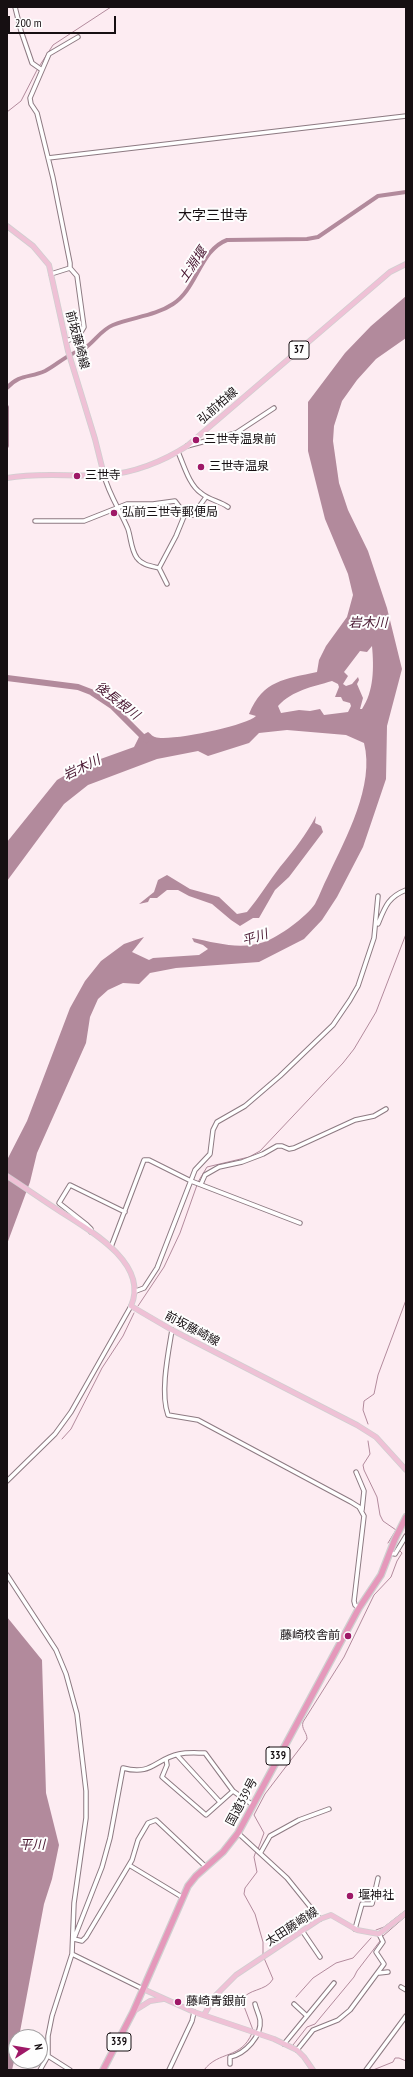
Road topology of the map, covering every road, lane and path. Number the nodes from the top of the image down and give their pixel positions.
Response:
1 (16, 7) edge
2 (78, 37) dead end
3 (42, 70) junction
4 (406, 116) edge
5 (48, 158) junction
6 (7, 226) edge
7 (406, 264) edge
8 (70, 268) junction
9 (51, 274) junction
10 (66, 341) junction
11 (274, 408) dead end
12 (187, 446) junction
13 (178, 452) junction
14 (104, 475) junction
15 (8, 477) edge
16 (206, 497) junction
17 (118, 508) junction
18 (228, 508) dead end
19 (185, 514) junction
20 (35, 521) dead end
21 (159, 568) junction
22 (167, 584) dead end
23 (406, 890) edge
24 (378, 896) dead end
25 (376, 928) junction
26 (386, 1109) dead end
27 (7, 1176) edge
28 (193, 1181) junction
29 (200, 1184) junction
30 (125, 1212) junction
31 (300, 1223) dead end
32 (91, 1232) junction
33 (111, 1247) junction
34 (136, 1291) junction
35 (131, 1306) junction
36 (172, 1330) junction
37 (406, 1470) edge
38 (356, 1472) dead end
39 (7, 1481) edge
40 (362, 1510) junction
41 (406, 1517) edge
42 (406, 1536) edge
43 (390, 1553) junction
44 (7, 1575) edge
45 (360, 1608) junction
46 (177, 1755) junction
47 (166, 1759) junction
48 (233, 1791) junction
49 (220, 1802) junction
50 (253, 1805) junction
51 (329, 1809) dead end
52 (238, 1832) junction
53 (261, 1852) junction
54 (129, 1865) junction
55 (206, 1867) junction
56 (378, 1878) dead end
57 (182, 1897) junction
58 (406, 1913) edge
59 (320, 1919) junction
60 (356, 1929) junction
61 (303, 1932) junction
62 (379, 1934) junction
63 (73, 1940) junction
64 (72, 1954) junction
65 (320, 1958) dead end
66 (388, 1972) dead end
67 (379, 1973) junction
68 (334, 1983) dead end
69 (401, 1988) dead end
70 (144, 1989) junction
71 (406, 1990) edge
72 (165, 1999) junction
73 (255, 2004) dead end
74 (294, 2004) dead end
75 (133, 2012) junction
76 (194, 2012) junction
77 (204, 2015) junction
78 (307, 2016) junction
79 (406, 2016) edge
80 (257, 2033) junction
81 (48, 2036) edge
82 (284, 2044) junction
83 (297, 2050) junction
84 (48, 2056) edge
85 (230, 2064) dead end
86 (70, 2070) edge
87 (103, 2070) edge
88 (169, 2070) edge
89 (312, 2070) edge
90 (366, 2070) edge

1 - 3 street
2 - 3 street
3 - 5 street
4 - 5 street
5 - 8 street
6 - 9 main road, 前坂藤崎線
7 - 12 main road, 弘前柏線 / 37
8 - 9 street
8 - 10 street
9 - 10 main road, 前坂藤崎線
10 - 14 main road, 前坂藤崎線
11 - 12 street
12 - 13 main road, 弘前柏線 / 37
13 - 14 main road, 弘前柏線 / 37
13 - 16 street
14 - 15 main road, 弘前柏線 / 37
14 - 17 street
16 - 18 street
16 - 19 street
17 - 19 street
17 - 20 street
17 - 21 street
19 - 21 street
21 - 22 street
23 - 25 street
24 - 25 street
25 - 28 street
26 - 29 street
27 - 32 main road
28 - 29 street
28 - 30 street
28 - 34 street
29 - 31 street
30 - 32 street
30 - 33 street
32 - 33 main road
33 - 34 main road
34 - 35 main road
35 - 36 main road, 前坂藤崎線
35 - 39 street
36 - 37 main road, 前坂藤崎線
36 - 40 street
38 - 40 street
40 - 45 street
41 - 43 highway, 国道339号 / 339
42 - 43 street
43 - 45 highway, 国道339号 / 339
44 - 63 street
45 - 50 highway, 国道339号 / 339
46 - 47 street
46 - 48 street
46 - 49 street
47 - 49 street
47 - 63 street
48 - 49 street
48 - 50 street
50 - 52 highway, 国道339号 / 339
51 - 53 street
52 - 53 street
52 - 55 highway, 国道339号 / 339
53 - 59 street
54 - 55 street
54 - 57 street
54 - 63 street
55 - 57 highway, 国道339号 / 339
56 - 60 street
57 - 70 highway, 国道339号 / 339
58 - 62 main road
59 - 60 main road, 太田藤崎線
59 - 61 main road, 太田藤崎線
60 - 62 main road, 太田藤崎線
61 - 65 street
61 - 77 main road, 太田藤崎線
62 - 67 street
63 - 64 street
64 - 70 street
64 - 81 street
66 - 67 street
67 - 83 street
68 - 78 street
69 - 71 street
70 - 72 main road
70 - 75 highway, 国道339号 / 339
72 - 75 main road
72 - 76 main road
73 - 80 street
74 - 78 street
75 - 87 highway, 国道339号 / 339
76 - 77 main road
76 - 88 street
77 - 80 main road
78 - 82 street
79 - 90 street
80 - 82 main road
80 - 85 street
82 - 83 main road
83 - 89 main road
84 - 86 street

